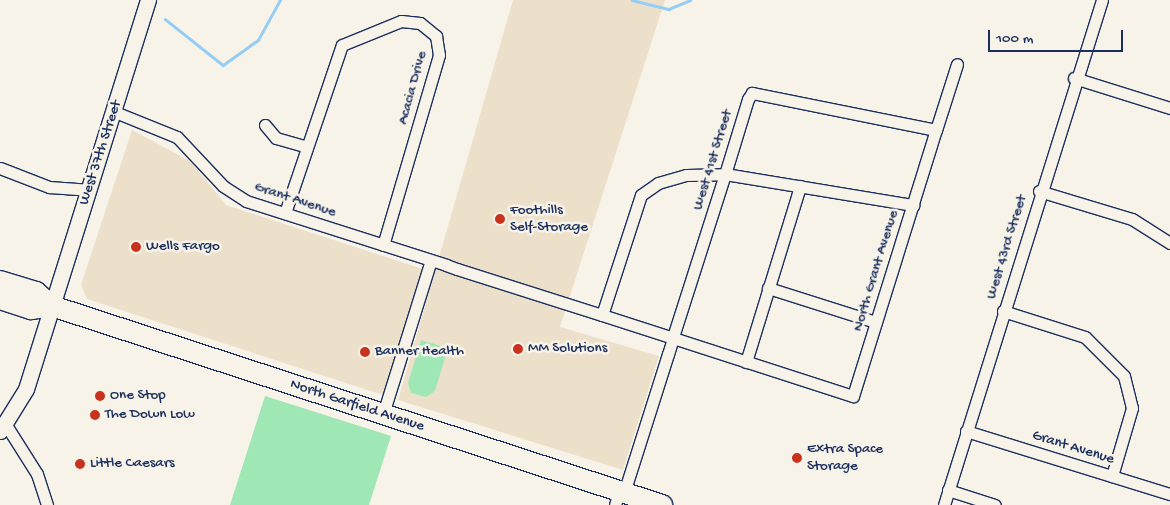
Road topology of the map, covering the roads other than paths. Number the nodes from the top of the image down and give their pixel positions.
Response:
1 (148, 0) edge
2 (1102, 0) edge
3 (957, 64) dead end
4 (1074, 78) junction
5 (1170, 108) edge
6 (115, 112) junction
7 (265, 125) dead end
8 (936, 130) junction
9 (307, 147) junction
10 (0, 168) edge
11 (725, 174) junction
12 (800, 186) junction
13 (88, 190) junction
14 (1040, 191) junction
15 (913, 205) junction
16 (285, 213) junction
17 (1170, 243) edge
18 (383, 245) junction
19 (431, 260) junction
20 (0, 280) edge
21 (768, 288) junction
22 (0, 299) edge
23 (52, 306) junction
24 (1003, 311) junction
25 (602, 316) junction
26 (876, 322) junction
27 (673, 338) junction
28 (746, 362) junction
29 (383, 414) junction
30 (3, 428) edge
31 (966, 430) junction
32 (1112, 476) junction
33 (948, 490) junction
34 (1170, 494) edge
35 (620, 496) edge
36 (46, 505) edge
37 (662, 505) edge
38 (944, 505) edge
39 (995, 505) edge

1 - 6 street, West 37th Street
2 - 4 street, West 43rd Street
3 - 8 street
4 - 5 street
4 - 14 street, West 43rd Street
6 - 13 street, West 37th Street
6 - 16 street, Grant Avenue
7 - 9 street
8 - 11 street, West 41st Street
8 - 15 street
9 - 16 street, Acacia Drive
9 - 18 street, Acacia Drive
10 - 13 street
11 - 12 street, North Grant Avenue
11 - 25 street, North Grant Avenue
11 - 27 street, West 41st Street
12 - 15 street, North Grant Avenue
12 - 21 street
13 - 23 street, West 37th Street
14 - 17 street
14 - 24 street, West 43rd Street
15 - 26 street, North Grant Avenue
16 - 18 street, Grant Avenue
18 - 19 street, Grant Avenue
19 - 25 street, North Grant Avenue
19 - 29 street
20 - 23 highway, North Garfield Avenue
21 - 26 street
21 - 28 street
22 - 23 highway, North Garfield Avenue
23 - 29 highway, North Garfield Avenue
23 - 30 street, West 37th Street
24 - 31 street, West 43rd Street
24 - 32 street
25 - 27 street, North Grant Avenue
26 - 28 street, North Grant Avenue
27 - 28 street, North Grant Avenue
27 - 35 street, West 41st Street
29 - 35 highway, North Garfield Avenue
30 - 36 street
31 - 32 street, Grant Avenue
31 - 33 street, West 43rd Street
32 - 34 street, Grant Avenue
33 - 38 street, West 43rd Street
33 - 39 street
35 - 37 highway, North Garfield Avenue

